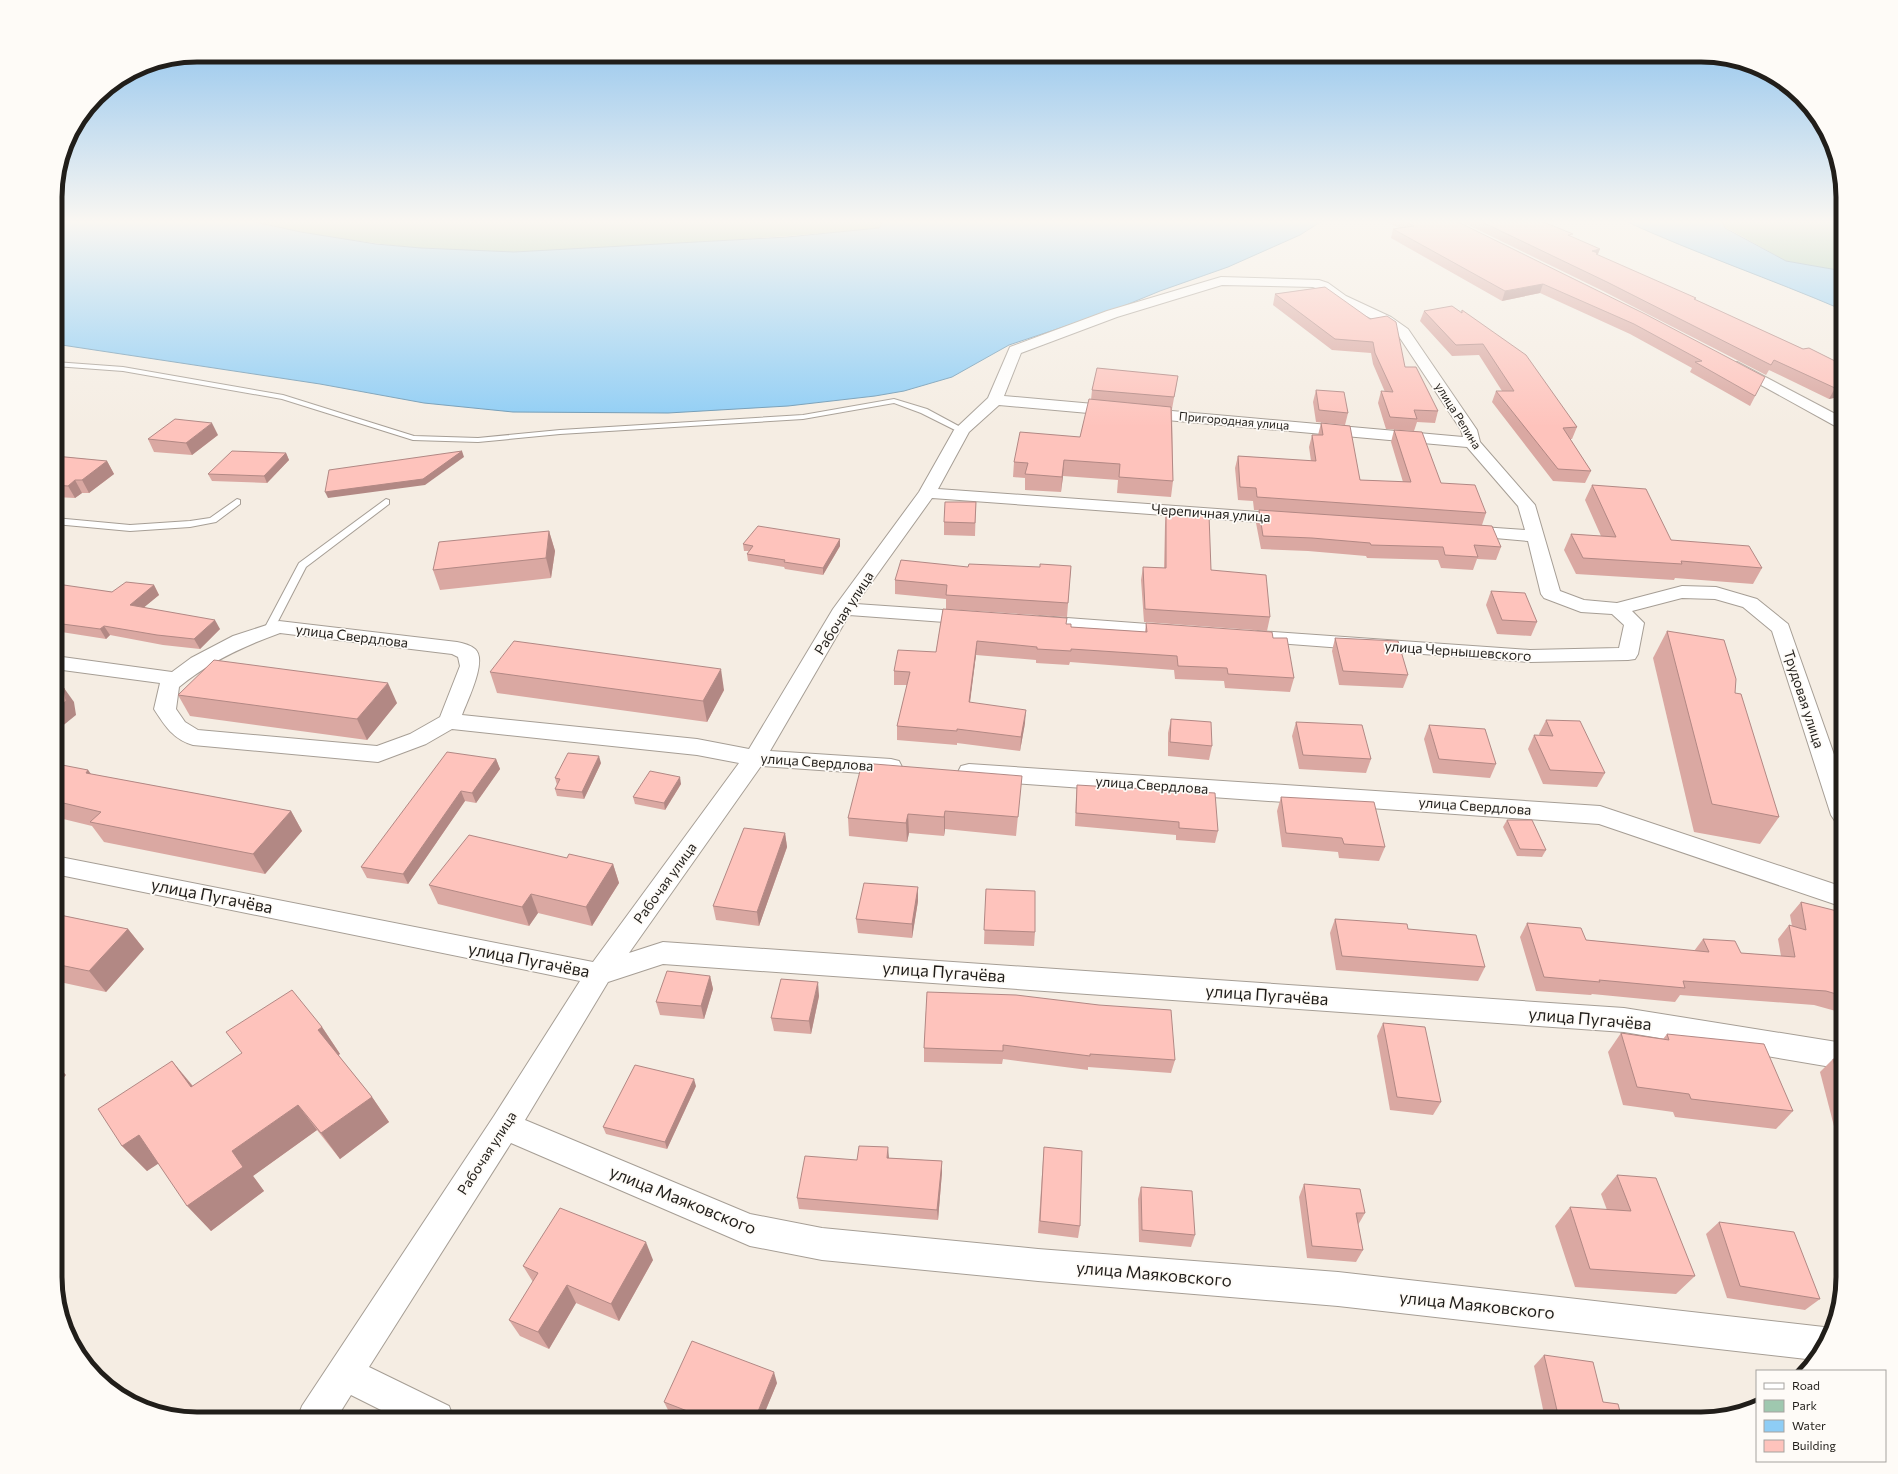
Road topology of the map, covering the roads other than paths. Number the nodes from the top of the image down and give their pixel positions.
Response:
1 (1195, 290) edge
2 (1328, 290) edge
3 (1015, 350) joint
4 (1726, 361) edge
5 (62, 365) edge
6 (995, 400) junction
7 (1836, 420) edge
8 (962, 430) junction
9 (1472, 443) junction
10 (927, 493) junction
11 (237, 502) dead end
12 (386, 502) dead end
13 (1306, 520) edge
14 (62, 522) edge
15 (1449, 530) edge
16 (1536, 536) junction
17 (843, 609) junction
18 (1617, 609) junction
19 (993, 619) edge
20 (1025, 621) edge
21 (268, 631) junction
22 (1191, 633) edge
23 (1238, 636) edge
24 (62, 663) edge
25 (176, 679) junction
26 (449, 721) junction
27 (755, 758) junction
28 (914, 769) edge
29 (946, 771) edge
30 (1836, 794) edge
31 (62, 866) edge
32 (1836, 895) edge
33 (599, 974) junction
34 (1836, 1055) edge
35 (505, 1126) junction
36 (1818, 1343) edge
37 (345, 1372) junction
38 (319, 1412) edge
39 (422, 1412) edge

1 - 3 street, улица Репина
2 - 9 street, улица Репина
3 - 6 street, Рабочая улица
4 - 7 street
5 - 8 lane
6 - 8 street, Рабочая улица
6 - 9 street, Пригородная улица
8 - 10 street, Рабочая улица
9 - 16 street, улица Репина
10 - 13 street, Черепичная улица
10 - 17 street, Рабочая улица
11 - 14 lane
12 - 21 lane
15 - 16 street
16 - 18 street
17 - 19 street
17 - 27 street, Рабочая улица
18 - 23 street, улица Чернышевского
18 - 30 street, Трудовая улица
20 - 22 street
21 - 25 street, улица Свердлова
21 - 26 street, улица Свердлова
24 - 25 street
25 - 26 street, улица Свердлова
26 - 27 street, улица Свердлова
27 - 28 street, улица Свердлова
27 - 33 street, Рабочая улица
29 - 32 street, улица Свердлова
31 - 33 street, улица Пугачёва
33 - 34 street, улица Пугачёва
33 - 35 street, Рабочая улица
35 - 36 street, улица Маяковского
35 - 37 street, Рабочая улица
37 - 38 street, Рабочая улица
37 - 39 street

